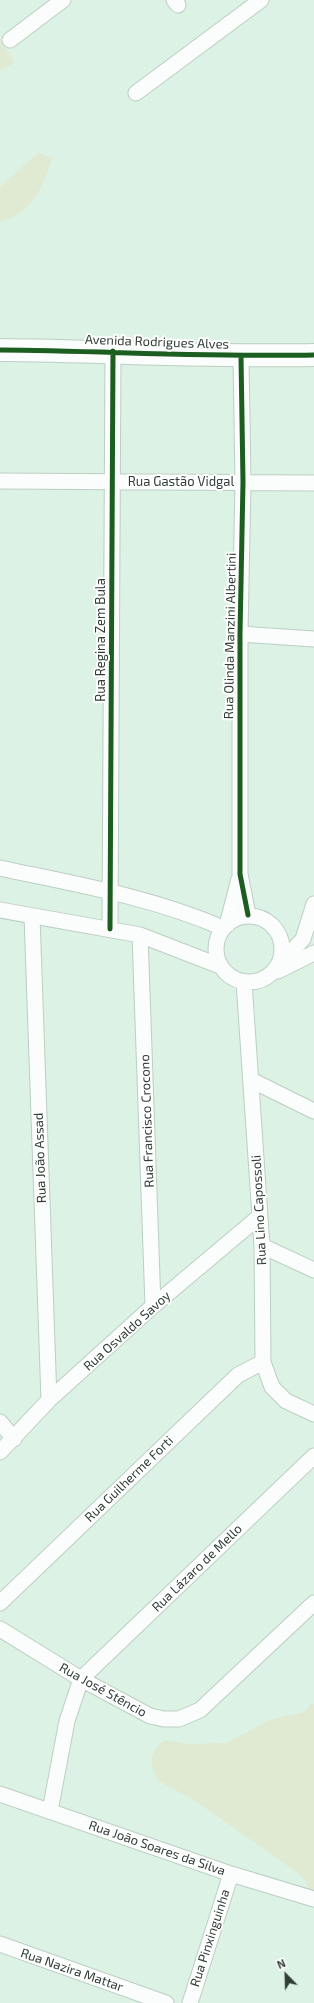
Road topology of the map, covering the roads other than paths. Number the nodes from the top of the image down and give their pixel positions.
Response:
1 (63, 0) edge
2 (261, 0) edge
3 (10, 40) dead end
4 (136, 93) dead end
5 (0, 350) edge
6 (113, 351) junction
7 (241, 356) junction
8 (314, 356) edge
9 (0, 481) edge
10 (113, 482) junction
11 (243, 482) junction
12 (314, 483) edge
13 (240, 634) junction
14 (314, 639) edge
15 (0, 868) edge
16 (240, 874) junction
17 (110, 891) junction
18 (314, 904) edge
19 (0, 910) edge
20 (248, 915) junction
21 (32, 916) junction
22 (225, 926) junction
23 (275, 927) junction
24 (110, 929) junction
25 (140, 935) junction
26 (308, 943) edge
27 (314, 953) edge
28 (220, 966) junction
29 (273, 971) junction
30 (244, 982) junction
31 (251, 1080) junction
32 (314, 1110) edge
33 (260, 1216) junction
34 (262, 1246) junction
35 (314, 1270) edge
36 (153, 1306) junction
37 (263, 1362) junction
38 (49, 1400) junction
39 (314, 1414) edge
40 (0, 1422) edge
41 (14, 1439) junction
42 (0, 1452) edge
43 (314, 1456) edge
44 (0, 1603) edge
45 (312, 1608) edge
46 (0, 1629) edge
47 (81, 1679) junction
48 (0, 1794) edge
49 (50, 1811) junction
50 (231, 1874) junction
51 (314, 1899) edge
52 (0, 1944) edge
53 (166, 2003) edge
54 (190, 2003) edge

1 - 3 street
2 - 4 street
5 - 6 main road, Avenida Rodrigues Alves
6 - 7 main road, Avenida Rodrigues Alves
6 - 10 street, Rua Regina Zem Bula
7 - 8 main road, Avenida Rodrigues Alves
7 - 11 street, Rua Olinda Manzini Albertini
9 - 10 street, Rua Gastão Vidgal
10 - 11 street, Rua Gastão Vidgal
10 - 17 street, Rua Regina Zem Bula
11 - 12 street, Rua Gastão Vidgal
11 - 13 street, Rua Olinda Manzini Albertini
13 - 14 street
13 - 16 street, Rua Olinda Manzini Albertini
15 - 17 street
16 - 20 street, Rua Olinda Manzini Albertini
16 - 22 street, Rua Olinda Manzini Albertini
17 - 22 street
17 - 24 street, Rua Regina Zem Bula
18 - 26 street
19 - 21 street
20 - 22 street
20 - 23 street
21 - 24 street
21 - 38 street, Rua João Assad
22 - 28 street
23 - 26 street
23 - 29 street
24 - 25 street
25 - 28 street
25 - 36 street, Rua Francisco Crocono
26 - 29 street
27 - 29 street
28 - 30 street
29 - 30 street
30 - 31 street, Rua Lino Capossoli
31 - 32 street
31 - 33 street, Rua Lino Capossoli
33 - 34 street, Rua Lino Capossoli
33 - 36 street, Rua Osvaldo Savoy
34 - 35 street
34 - 37 street, Rua Lino Capossoli
36 - 38 street, Rua Osvaldo Savoy
37 - 39 street, Rua Lino Capossoli
37 - 44 street, Rua Guilherme Forti
38 - 41 street, Rua Osvaldo Savoy
40 - 41 street
41 - 42 street, Rua Osvaldo Savoy
43 - 47 street, Rua Lázaro de Mello
45 - 47 street, Rua José Stêncio
46 - 47 street, Rua José Stêncio
47 - 49 street
48 - 49 street, Rua João Soares da Silva
49 - 50 street, Rua João Soares da Silva
50 - 51 street, Rua João Soares da Silva
50 - 54 street, Rua Pinxinguinha
52 - 53 street, Rua Nazira Mattar

